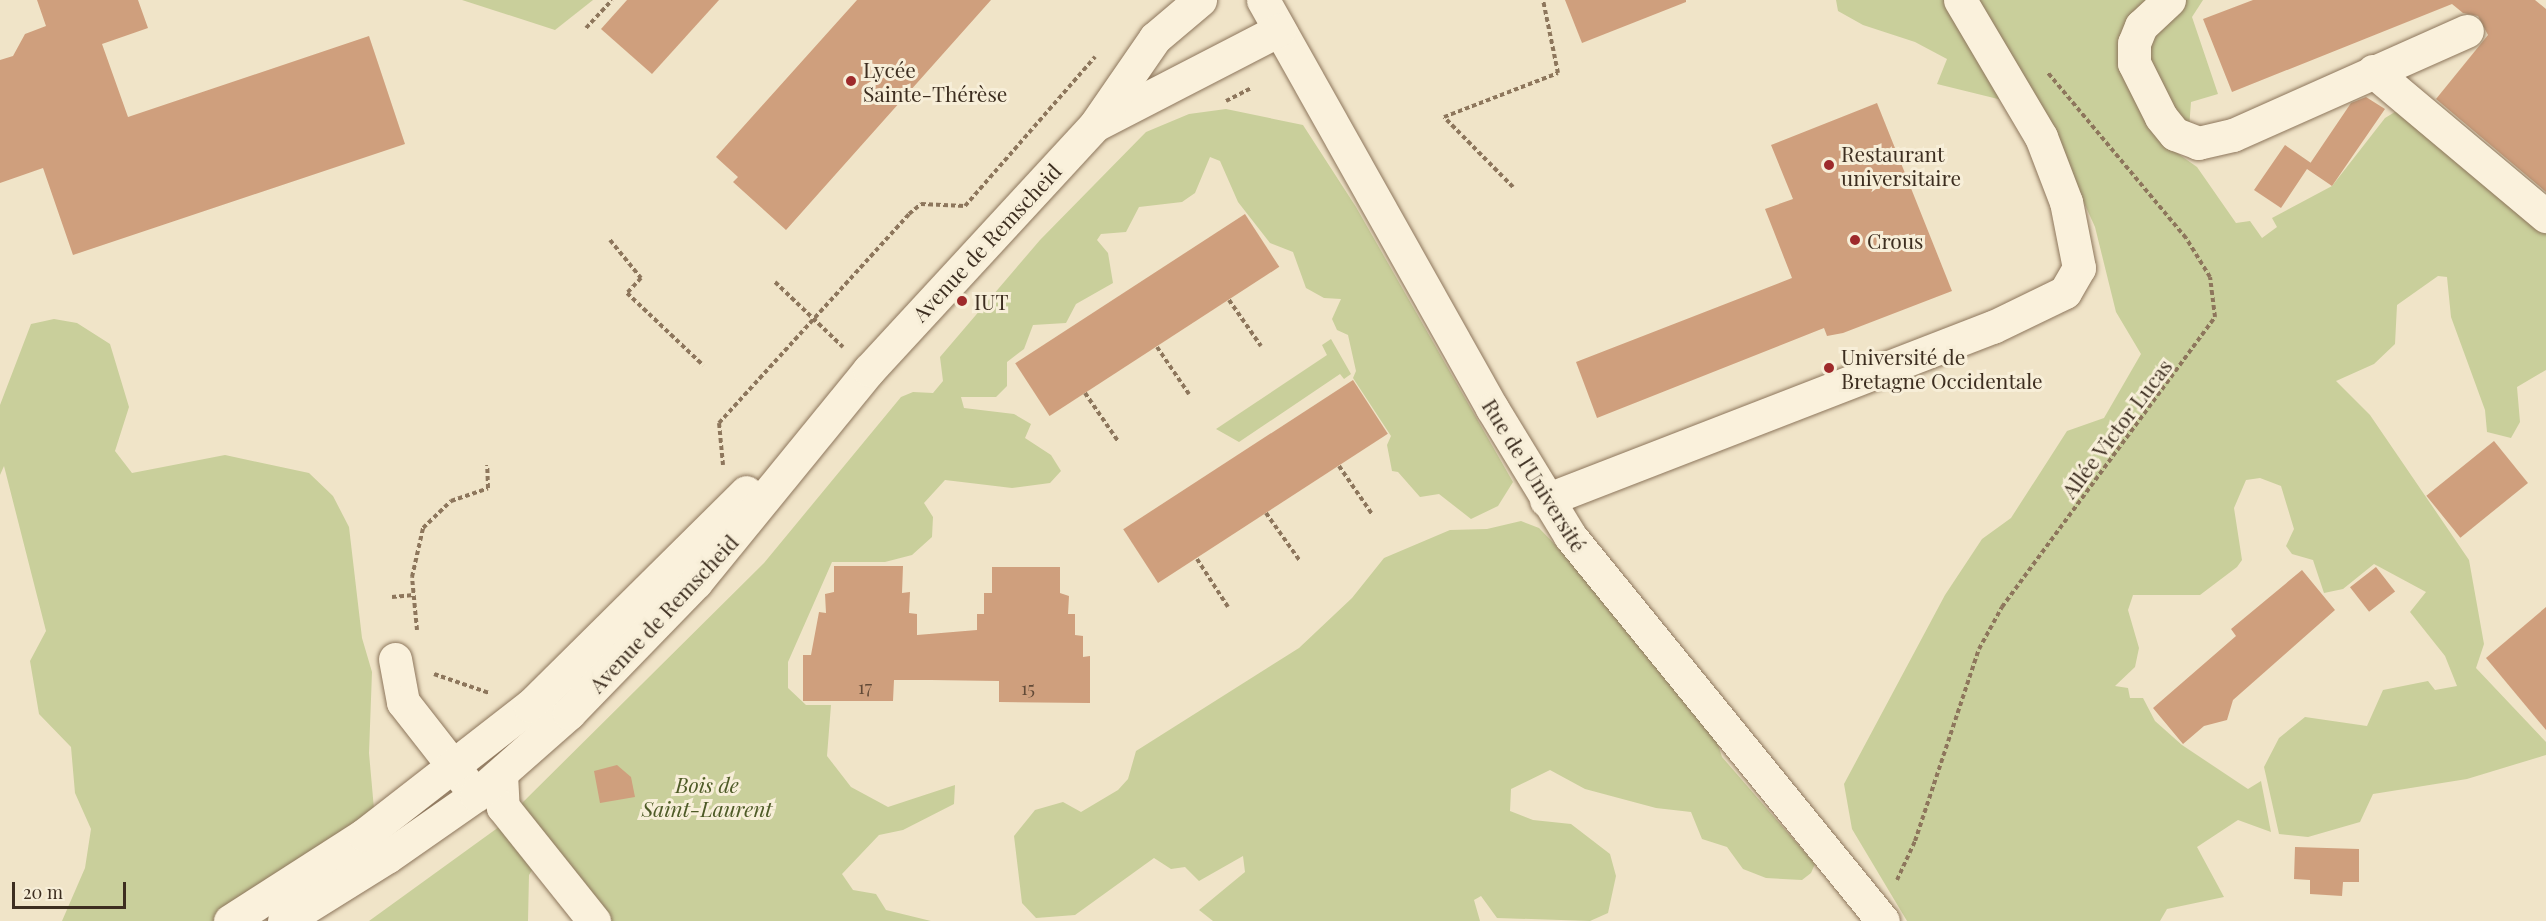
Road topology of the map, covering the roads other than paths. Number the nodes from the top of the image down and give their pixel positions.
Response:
1 (1200, 0) edge
2 (1263, 0) edge
3 (1959, 0) edge
4 (2169, 0) edge
5 (1279, 30) junction
6 (2467, 31) dead end
7 (2373, 71) junction
8 (1095, 125) junction
9 (2546, 216) edge
10 (833, 416) junction
11 (1546, 500) junction
12 (407, 648) road end
13 (454, 767) junction
14 (501, 774) junction
15 (476, 795) junction
16 (1870, 916) edge
17 (230, 921) edge
18 (284, 921) edge
19 (594, 921) edge

1 - 8 street, Avenue de Remscheid
2 - 5 street, Rue de l'Université
3 - 11 street
4 - 7 street
5 - 8 street, Avenue de Remscheid
5 - 11 street, Rue de l'Université
6 - 7 street
7 - 9 street
8 - 10 street, Avenue de Remscheid
10 - 13 street, Avenue de Remscheid
10 - 14 street, Avenue de Remscheid
11 - 16 street, Rue de l'Université
12 - 13 street
13 - 15 street
13 - 17 street, Avenue de Remscheid
14 - 15 street, Avenue de Remscheid
14 - 19 street
15 - 18 street, Avenue de Remscheid

